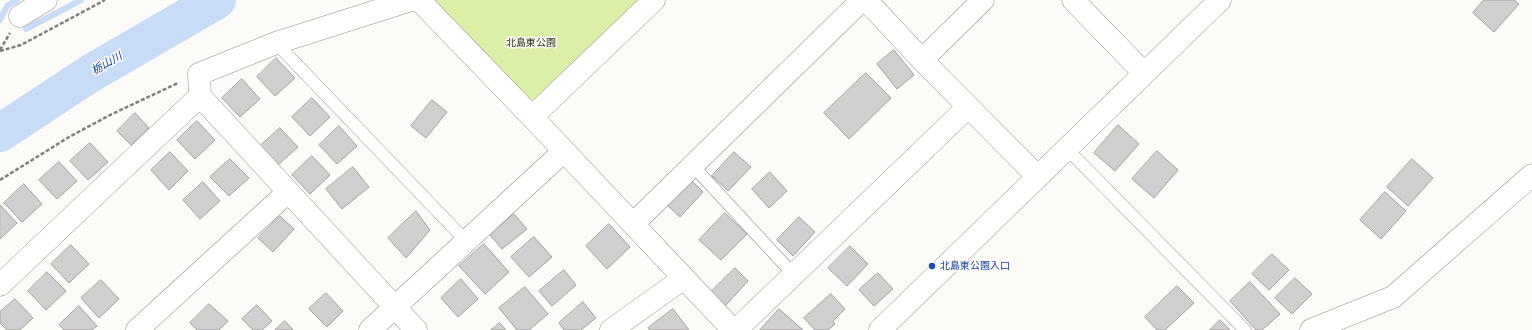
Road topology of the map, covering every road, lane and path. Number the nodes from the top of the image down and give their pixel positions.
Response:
1 (46, 0) edge
2 (105, 0) edge
3 (411, 0) edge
4 (419, 0) edge
5 (654, 0) edge
6 (862, 0) edge
7 (866, 0) edge
8 (983, 0) edge
9 (1073, 0) edge
10 (1220, 0) edge
11 (20, 16) dead end
12 (276, 43) junction
13 (0, 51) edge
14 (922, 60) junction
15 (1144, 73) junction
16 (198, 74) junction
17 (200, 96) junction
18 (968, 107) junction
19 (532, 117) junction
20 (1067, 149) junction
21 (564, 151) junction
22 (693, 166) junction
23 (1532, 175) edge
24 (1038, 177) junction
25 (0, 180) edge
26 (288, 192) junction
27 (634, 224) junction
28 (466, 241) junction
29 (794, 275) junction
30 (684, 278) junction
31 (0, 285) edge
32 (394, 308) junction
33 (137, 330) edge
34 (370, 330) edge
35 (416, 330) edge
36 (611, 330) edge
37 (733, 330) edge
38 (736, 330) edge
39 (880, 330) edge
40 (1245, 330) edge
41 (1311, 330) edge

1 - 11 street
2 - 13 path
3 - 12 street
4 - 19 street
5 - 19 street
6 - 22 street
7 - 14 street
8 - 14 street
9 - 15 street
10 - 15 street
12 - 16 street
12 - 28 lane
14 - 18 street
15 - 20 street
16 - 17 street
16 - 25 path
17 - 26 street
17 - 31 street
18 - 24 street
18 - 29 street
19 - 21 street
20 - 24 street
20 - 40 lane
21 - 27 street
21 - 28 street
22 - 27 street
22 - 29 lane
23 - 41 street
24 - 39 street
26 - 32 street
26 - 33 street
27 - 30 street
28 - 32 street
29 - 38 street
30 - 36 street
30 - 37 street
32 - 34 street
32 - 35 street

